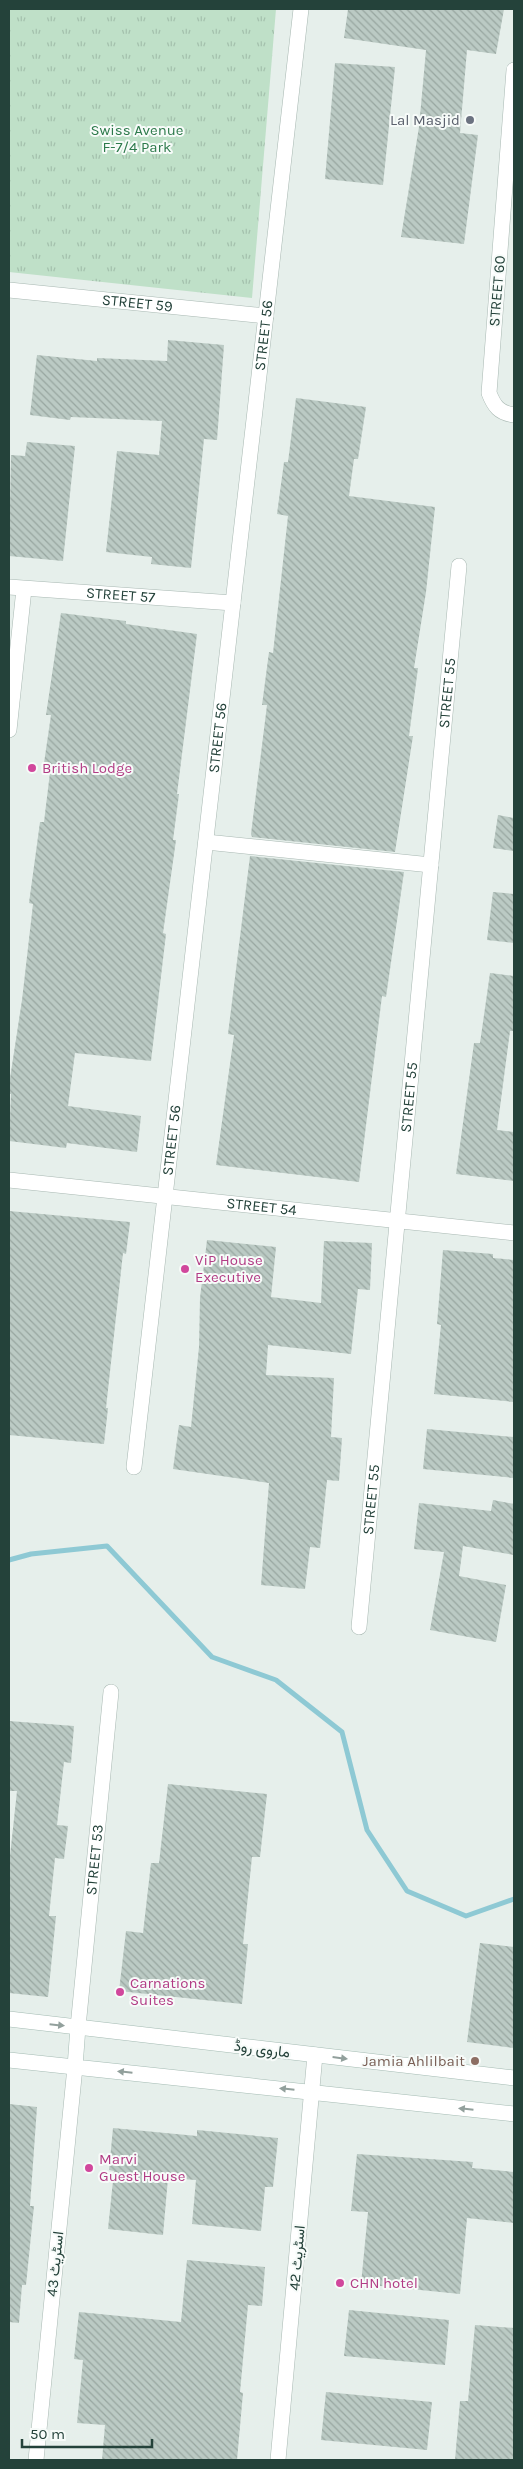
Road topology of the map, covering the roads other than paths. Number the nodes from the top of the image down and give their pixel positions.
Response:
1 (301, 9) edge
2 (514, 70) edge
3 (9, 290) edge
4 (266, 316) junction
5 (514, 415) edge
6 (459, 566) dead end
7 (16, 588) edge
8 (233, 603) junction
9 (9, 730) edge
10 (206, 842) junction
11 (431, 865) junction
12 (9, 1180) edge
13 (165, 1196) junction
14 (398, 1221) junction
15 (514, 1233) edge
16 (134, 1467) dead end
17 (359, 1627) dead end
18 (111, 1692) dead end
19 (9, 2020) edge
20 (78, 2027) junction
21 (315, 2055) junction
22 (9, 2060) edge
23 (75, 2067) junction
24 (514, 2078) edge
25 (312, 2092) junction
26 (514, 2114) edge
27 (36, 2460) edge
28 (278, 2460) edge

1 - 4 street, STREET 56
2 - 5 street, STREET 60
3 - 4 street, STREET 59
4 - 8 street, STREET 56
6 - 11 street, STREET 55
7 - 8 street, STREET 57
7 - 9 street
8 - 10 street, STREET 56
10 - 11 street
10 - 13 street, STREET 56
11 - 14 street, STREET 55
12 - 13 street, STREET 54
13 - 14 street, STREET 54
13 - 16 street, STREET 56
14 - 15 street, STREET 54
14 - 17 street, STREET 55
18 - 20 street, STREET 53
19 -> 20 street, ماروی روڈ
20 - 21 street, ماروی روڈ
20 - 23 street, STREET 53
21 -> 24 street, ماروی روڈ
21 - 25 street, اسٹریٹ 42
22 - 23 street
25 -> 23 street
23 - 27 street, اسٹریٹ 43
26 -> 25 street
25 - 28 street, اسٹریٹ 42

